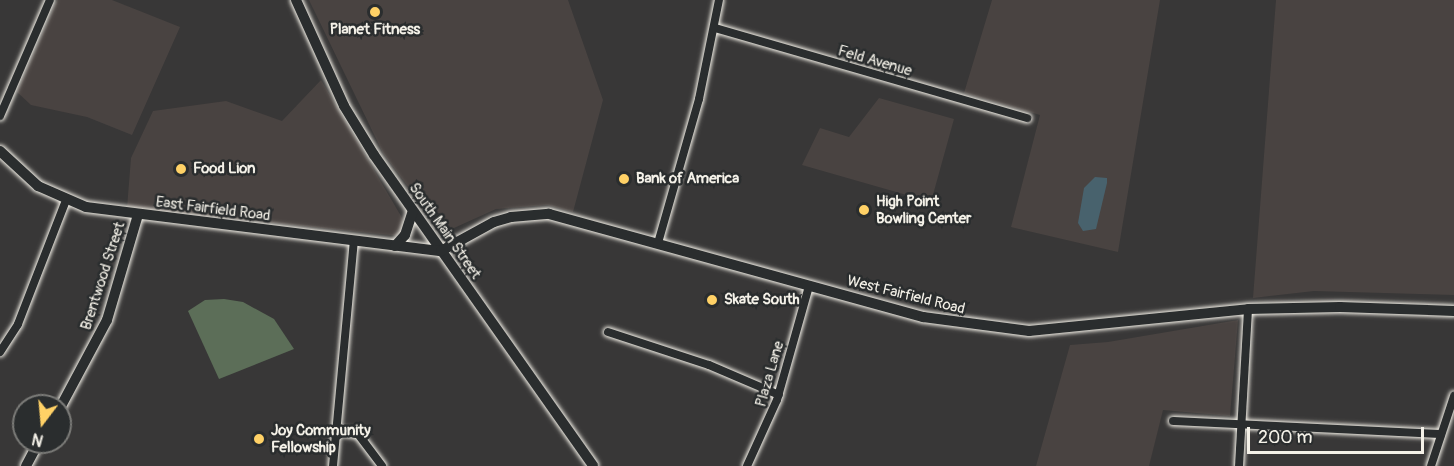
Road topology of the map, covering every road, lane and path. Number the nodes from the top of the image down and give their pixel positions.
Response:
1 (50, 0) edge
2 (296, 0) edge
3 (719, 0) edge
4 (715, 28) junction
5 (0, 116) edge
6 (1027, 118) dead end
7 (0, 151) edge
8 (66, 200) junction
9 (413, 211) junction
10 (138, 215) junction
11 (354, 241) junction
12 (658, 243) junction
13 (395, 246) junction
14 (441, 251) junction
15 (809, 286) junction
16 (1248, 309) junction
17 (1454, 311) edge
18 (608, 332) dead end
19 (0, 352) edge
20 (67, 394) edge
21 (779, 395) junction
22 (1454, 396) edge
23 (1173, 421) dead end
24 (1242, 424) junction
25 (336, 432) junction
26 (1442, 434) junction
27 (333, 466) edge
28 (382, 466) edge
29 (593, 466) edge
30 (747, 466) edge
31 (1239, 466) edge
32 (1431, 466) edge

1 - 5 street
2 - 9 main road, South Main Street
3 - 4 street
4 - 6 street, Feld Avenue
4 - 12 street
7 - 8 main road, East Fairfield Road
8 - 10 main road, East Fairfield Road
8 - 19 street
9 - 13 main road
9 - 14 main road, South Main Street
10 - 11 main road, East Fairfield Road
10 - 20 main road, Brentwood Street
11 - 13 main road, East Fairfield Road
11 - 25 street
12 - 14 main road, West Fairfield Road
12 - 15 main road, West Fairfield Road
13 - 14 main road, East Fairfield Road
14 - 29 main road, South Main Street
15 - 16 main road, West Fairfield Road
15 - 21 street, Plaza Lane
16 - 17 main road, West Fairfield Road
16 - 24 street
18 - 21 street
21 - 30 street, Plaza Lane
22 - 26 street
23 - 24 street
24 - 26 street
24 - 31 street
25 - 27 street
25 - 28 street
26 - 32 street

